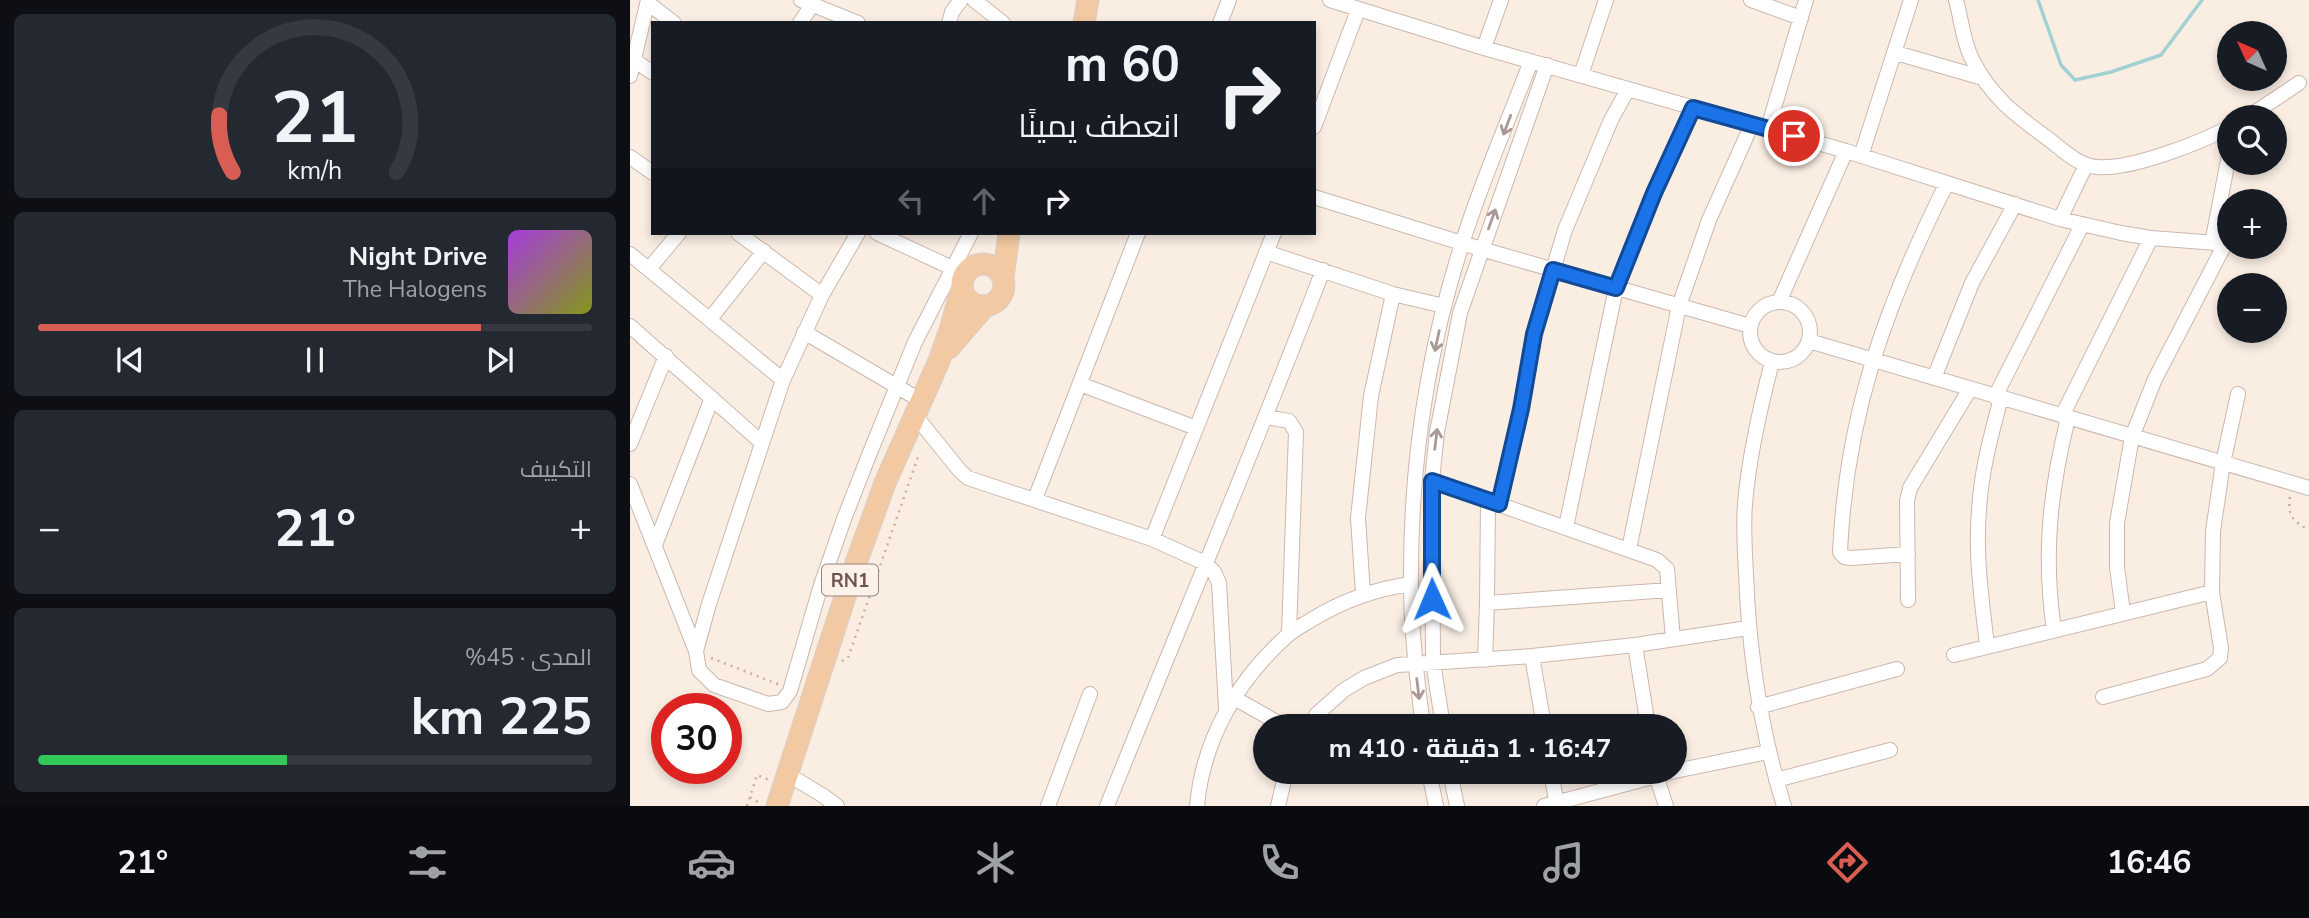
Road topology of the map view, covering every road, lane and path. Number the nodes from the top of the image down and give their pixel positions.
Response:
1 (961, 0) edge
2 (974, 0) edge
3 (1088, 0) edge
4 (1229, 0) edge
5 (1330, 0) edge
6 (1501, 0) edge
7 (1606, 0) edge
8 (1751, 0) edge
9 (1806, 0) edge
10 (1911, 0) edge
11 (1956, 0) edge
12 (648, 2) edge
13 (806, 2) edge
14 (1358, 10) junction
15 (1801, 18) junction
16 (672, 21) edge
17 (801, 21) edge
18 (853, 21) edge
19 (950, 21) edge
20 (1000, 21) edge
21 (1084, 21) edge
22 (1221, 21) edge
23 (1484, 48) junction
24 (1896, 52) junction
25 (634, 60) junction
26 (1531, 61) junction
27 (1547, 65) junction
28 (651, 72) edge
29 (1581, 75) junction
30 (630, 76) edge
31 (1983, 78) junction
32 (2299, 83) dead end
33 (1628, 89) junction
34 (2266, 105) edge
35 (1693, 108) junction
36 (1316, 122) edge
37 (1752, 124) junction
38 (1768, 128) junction
39 (2217, 133) edge
40 (1846, 151) junction
41 (1861, 156) junction
42 (630, 157) edge
43 (2086, 165) junction
44 (651, 172) edge
45 (1947, 183) junction
46 (1316, 198) edge
47 (2015, 205) junction
48 (2060, 219) junction
49 (2082, 225) junction
50 (677, 235) edge
51 (741, 235) edge
52 (857, 235) edge
53 (881, 235) edge
54 (971, 235) edge
55 (1001, 235) edge
56 (1009, 235) edge
57 (1138, 235) edge
58 (1273, 235) edge
59 (2151, 238) junction
60 (1462, 243) junction
61 (2217, 244) edge
62 (1481, 249) junction
63 (764, 251) junction
64 (1266, 252) junction
65 (630, 254) edge
66 (2217, 254) edge
67 (649, 269) junction
68 (1323, 270) junction
69 (1553, 270) junction
70 (963, 274) junction
71 (1003, 278) junction
72 (1616, 288) junction
73 (1393, 294) junction
74 (822, 295) junction
75 (1779, 302) junction
76 (985, 306) junction
77 (1444, 306) junction
78 (1679, 306) junction
79 (710, 319) junction
80 (630, 326) edge
81 (1750, 326) junction
82 (804, 331) junction
83 (1809, 341) junction
84 (666, 356) junction
85 (1872, 360) junction
86 (939, 361) junction
87 (1772, 362) junction
88 (1934, 378) junction
89 (783, 380) junction
90 (1080, 384) junction
91 (898, 385) junction
92 (1970, 389) junction
93 (2238, 394) dead end
94 (712, 398) junction
95 (1998, 398) junction
96 (917, 407) junction
97 (1267, 416) junction
98 (2065, 417) junction
99 (1196, 428) junction
100 (2132, 437) junction
101 (761, 442) junction
102 (630, 444) edge
103 (918, 457) dead end
104 (2222, 463) junction
105 (1432, 481) junction
106 (2293, 483) junction
107 (630, 484) edge
108 (2309, 488) edge
109 (1035, 499) junction
110 (1494, 502) junction
111 (1566, 527) junction
112 (2309, 530) edge
113 (1152, 539) junction
114 (655, 545) junction
115 (1629, 550) junction
116 (1908, 554) junction
117 (1205, 563) junction
118 (1411, 584) junction
119 (1670, 590) junction
120 (2212, 592) junction
121 (1363, 594) junction
122 (1908, 600) dead end
123 (1487, 603) junction
124 (2123, 613) junction
125 (1748, 628) junction
126 (2054, 630) junction
127 (1289, 633) junction
128 (1673, 639) junction
129 (1635, 645) junction
130 (1987, 646) junction
131 (696, 652) junction
132 (1954, 655) dead end
133 (1532, 656) junction
134 (842, 660) dead end
135 (1485, 660) junction
136 (1415, 663) junction
137 (1433, 663) junction
138 (1897, 668) dead end
139 (791, 688) junction
140 (1090, 694) dead end
141 (2103, 697) dead end
142 (1230, 703) junction
143 (1758, 707) junction
144 (1255, 714) edge
145 (1317, 714) edge
146 (1421, 714) edge
147 (1441, 714) edge
148 (1542, 714) edge
149 (1646, 714) edge
150 (1891, 750) dead end
151 (1768, 752) junction
152 (1687, 768) edge
153 (787, 775) junction
154 (1776, 780) junction
155 (1283, 784) edge
156 (1431, 784) edge
157 (1452, 784) edge
158 (1551, 784) edge
159 (1620, 784) edge
160 (1659, 784) edge
161 (750, 797) dead end
162 (1552, 805) edge
163 (764, 806) edge
164 (777, 806) edge
165 (837, 806) edge
166 (1048, 806) edge
167 (1107, 806) edge
168 (1197, 806) edge
169 (1278, 806) edge
170 (1436, 806) edge
171 (1457, 806) edge
172 (1666, 806) edge
173 (1784, 806) edge

1 - 19 street
2 - 20 street
3 - 21 main road
4 - 22 street
5 - 14 street
6 - 23 street
7 - 29 street
8 - 15 street
9 - 15 street
10 - 24 street
11 - 31 street
12 - 16 street
12 - 25 street
13 - 17 street
13 - 18 street
14 - 23 street
14 - 36 street
15 - 38 street
23 - 26 street
24 - 31 street
24 - 41 street
25 - 28 street
25 - 30 street
26 - 27 street
26 -> 60 street
27 - 29 street
62 -> 27 street
29 - 33 street
31 - 43 street
32 - 34 street
33 - 35 street
33 - 69 street
35 - 37 street
35 - 72 street
37 - 38 street
37 - 78 street
38 - 40 street
39 - 43 street
40 - 41 street
40 - 75 street
41 - 45 street
42 - 44 street
43 - 48 street
45 - 47 street
45 - 85 street
46 - 60 street
47 - 48 street
47 - 88 street
48 - 49 street
49 - 59 street
49 - 95 street
50 - 67 street
51 - 63 street
52 - 74 street
53 - 70 street
54 - 70 street
55 - 70 main road, RN1
56 - 71 main road, RN1
57 - 90 street
58 - 64 street
59 - 61 street
59 - 98 street
60 - 62 street
60 - 77 street
62 - 69 street
105 -> 62 street
63 - 74 street
63 - 79 street
64 - 68 street
64 - 99 street
65 - 67 street
66 - 100 street
67 - 79 street
68 - 73 street
68 - 97 street
69 - 72 street
69 - 110 street
70 - 71 main road
70 - 76 main road
70 - 86 main road, RN1
70 - 91 street
71 - 76 main road, RN1
72 - 78 street
72 - 111 street
73 - 77 street
73 - 121 street
74 - 82 street
75 - 81 street
75 - 83 street
76 - 86 main road, RN1
77 -> 118 street
78 - 81 street
78 - 115 street
79 - 89 street
80 - 84 street
81 - 87 street
82 - 89 street
82 - 91 street
83 - 85 street
83 - 87 street
84 - 94 street
84 - 102 street
85 - 88 street
85 - 116 street
86 - 96 main road, RN1
87 - 125 street
88 - 92 street
89 - 101 street
90 - 99 street
90 - 109 street
91 - 96 street
91 - 139 street
92 - 95 street
92 - 116 street
93 - 104 street
94 - 101 street
94 - 114 street
95 - 98 street
95 - 130 street
96 - 109 street
96 - 153 main road, RN1
97 - 117 street
97 - 127 street
98 - 100 street
98 - 126 street
99 - 113 street
100 - 104 street
100 - 124 street
101 - 131 street
103 - 134 path
104 - 106 street
104 - 120 street
105 - 110 street
105 - 137 street
106 - 108 street
106 - 112 path
107 - 114 street
109 - 113 street
110 - 111 street
110 - 123 street
111 - 115 street
113 - 117 street
114 - 131 street
115 - 119 street
116 - 122 street
117 - 142 street
117 - 167 street
118 - 121 street
118 - 136 street
119 - 123 street
119 - 128 street
120 - 124 street
120 - 141 street
121 - 127 street
123 - 135 street
124 - 126 street
125 - 128 street
125 - 143 street
126 - 130 street
127 - 142 street
128 - 129 street
129 - 133 street
129 - 149 street
130 - 132 street
131 - 139 path
131 - 139 street
133 - 135 street
133 - 148 street
135 - 137 street
136 - 137 street
136 - 145 street
136 -> 146 street
137 - 147 street
138 - 143 street
140 - 166 street
142 - 144 street
142 - 168 street
143 - 151 street
150 - 154 street
151 - 152 street
151 - 154 street
153 - 164 main road, RN1
153 - 165 street
154 - 173 street
155 - 169 street
156 - 170 street
157 - 171 street
158 - 162 street
159 - 162 street
160 - 172 street
161 - 163 path

